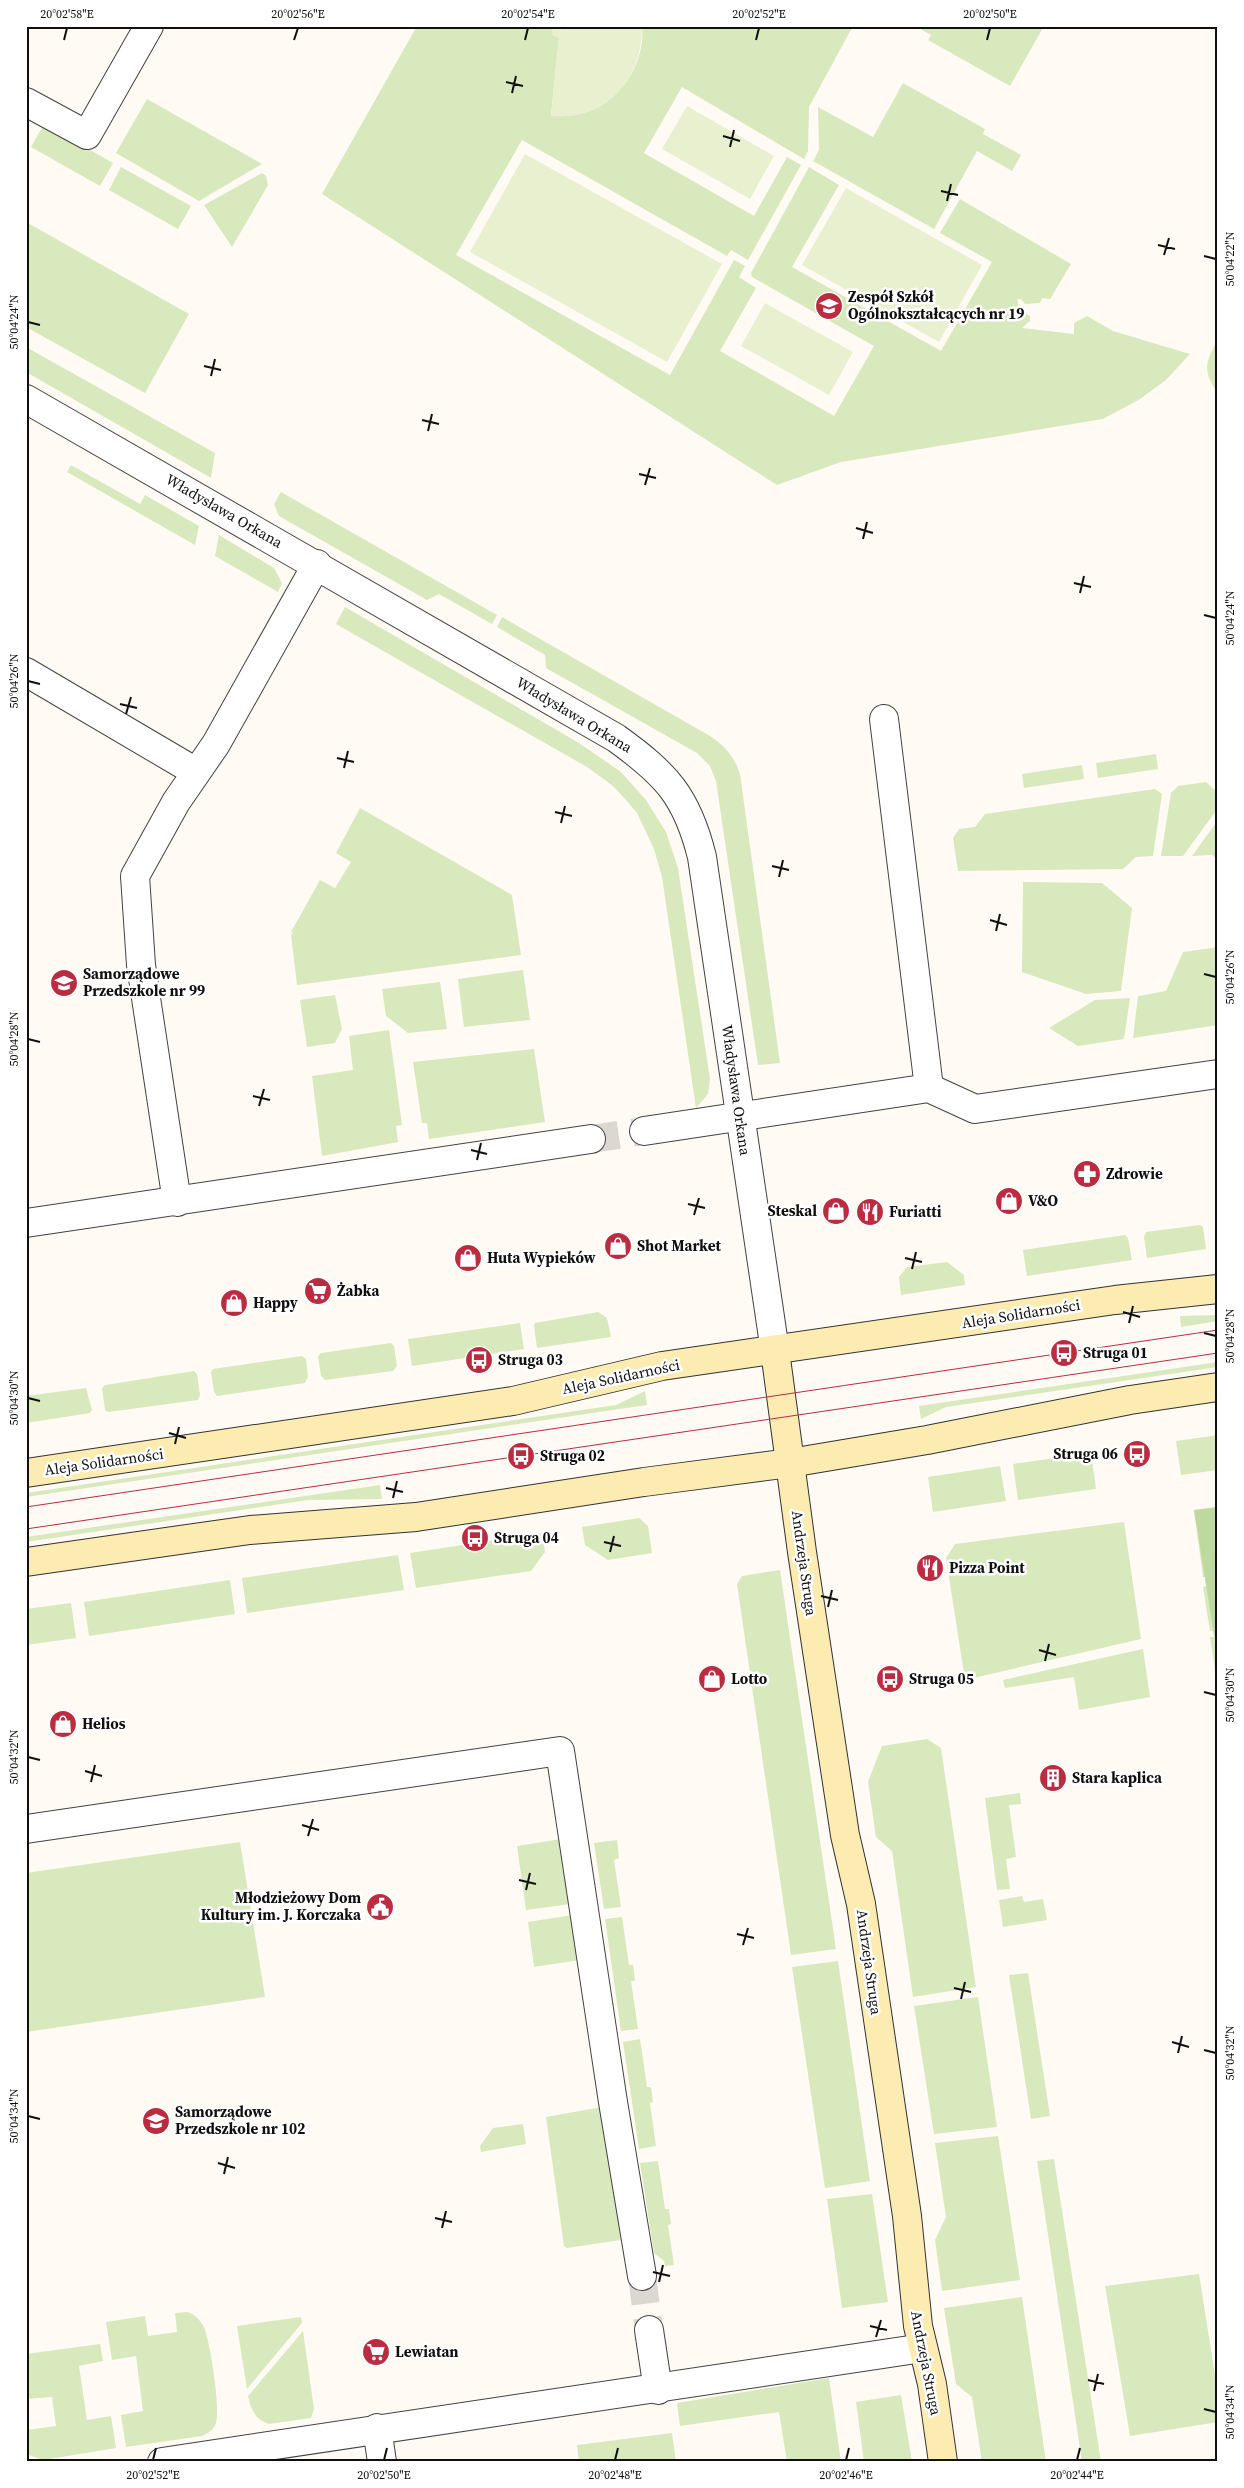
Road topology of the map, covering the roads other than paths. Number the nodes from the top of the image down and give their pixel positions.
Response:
1 (149, 26) edge
2 (26, 102) edge
3 (26, 399) edge
4 (317, 564) junction
5 (26, 672) edge
6 (884, 719) dead end
7 (196, 772) junction
8 (1218, 1074) edge
9 (929, 1088) junction
10 (740, 1116) junction
11 (644, 1131) tunnel mouth
12 (591, 1139) tunnel mouth
13 (177, 1202) junction
14 (26, 1223) edge
15 (1218, 1289) edge
16 (775, 1351) junction
17 (1218, 1386) edge
18 (790, 1463) junction
19 (26, 1473) edge
20 (26, 1562) edge
21 (26, 1829) edge
22 (642, 2276) tunnel mouth
23 (650, 2330) tunnel mouth
24 (923, 2348) junction
25 (658, 2390) junction
26 (377, 2428) junction
27 (162, 2462) edge
28 (382, 2462) edge
29 (943, 2462) edge

1 - 2 street
3 - 4 street, Władysława Orkana
4 - 7 street
4 - 10 street, Władysława Orkana
5 - 7 street
6 - 9 street
7 - 13 street
8 - 9 street
9 - 10 street
10 - 11 street
10 - 16 street, Władysława Orkana
12 - 13 street
13 - 14 street
15 - 16 street, Aleja Solidarności
16 - 18 street, Władysława Orkana
16 - 19 street, Aleja Solidarności
17 - 18 street
18 - 20 street
18 - 24 street, Andrzeja Struga
21 - 22 street
23 - 25 street
24 - 25 street
24 - 29 street, Andrzeja Struga
25 - 26 street
26 - 27 street
26 - 28 street

